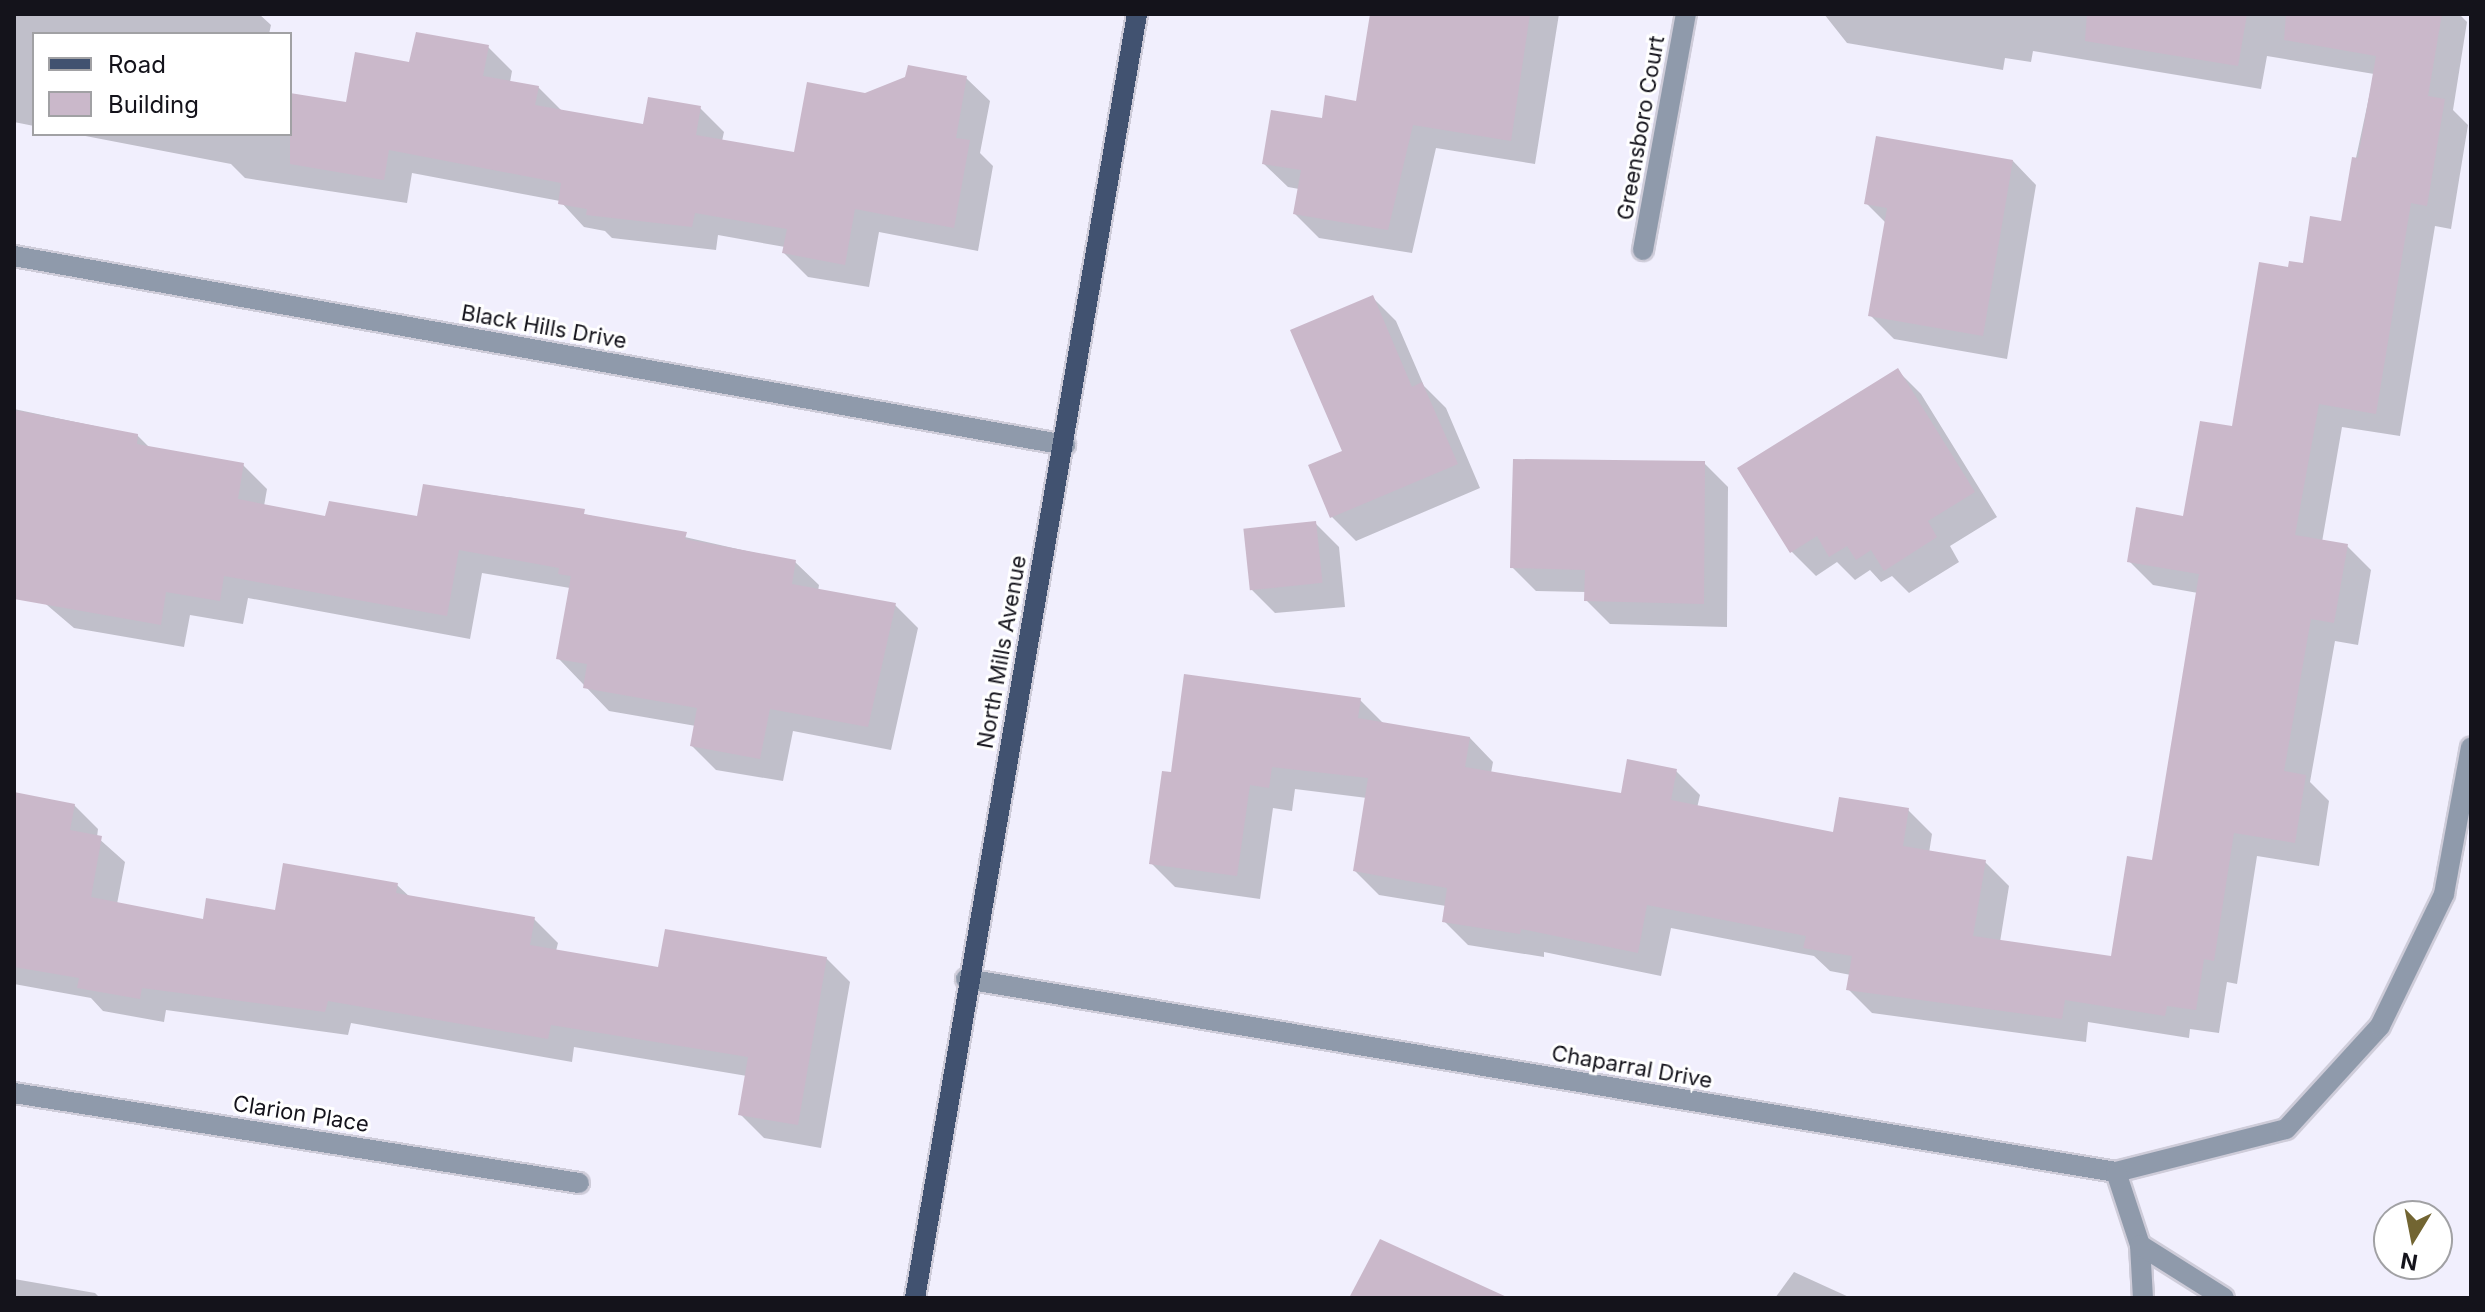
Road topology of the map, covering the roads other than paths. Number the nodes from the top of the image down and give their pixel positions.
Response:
1 (1137, 14) edge
2 (1686, 14) edge
3 (1643, 250) dead end
4 (14, 256) edge
5 (1065, 445) junction
6 (2471, 747) edge
7 (966, 979) junction
8 (14, 1093) edge
9 (2116, 1172) junction
10 (579, 1183) dead end
11 (2140, 1245) junction
12 (915, 1298) edge
13 (2143, 1298) edge
14 (2224, 1298) edge

1 - 5 main road, North Mills Avenue
2 - 3 street, Greensboro Court
4 - 5 street, Black Hills Drive
5 - 7 main road, North Mills Avenue
6 - 9 street, Chaparral Drive
7 - 9 street, Chaparral Drive
7 - 12 main road, North Mills Avenue
8 - 10 street, Clarion Place
9 - 11 street
11 - 13 street
11 - 14 street

